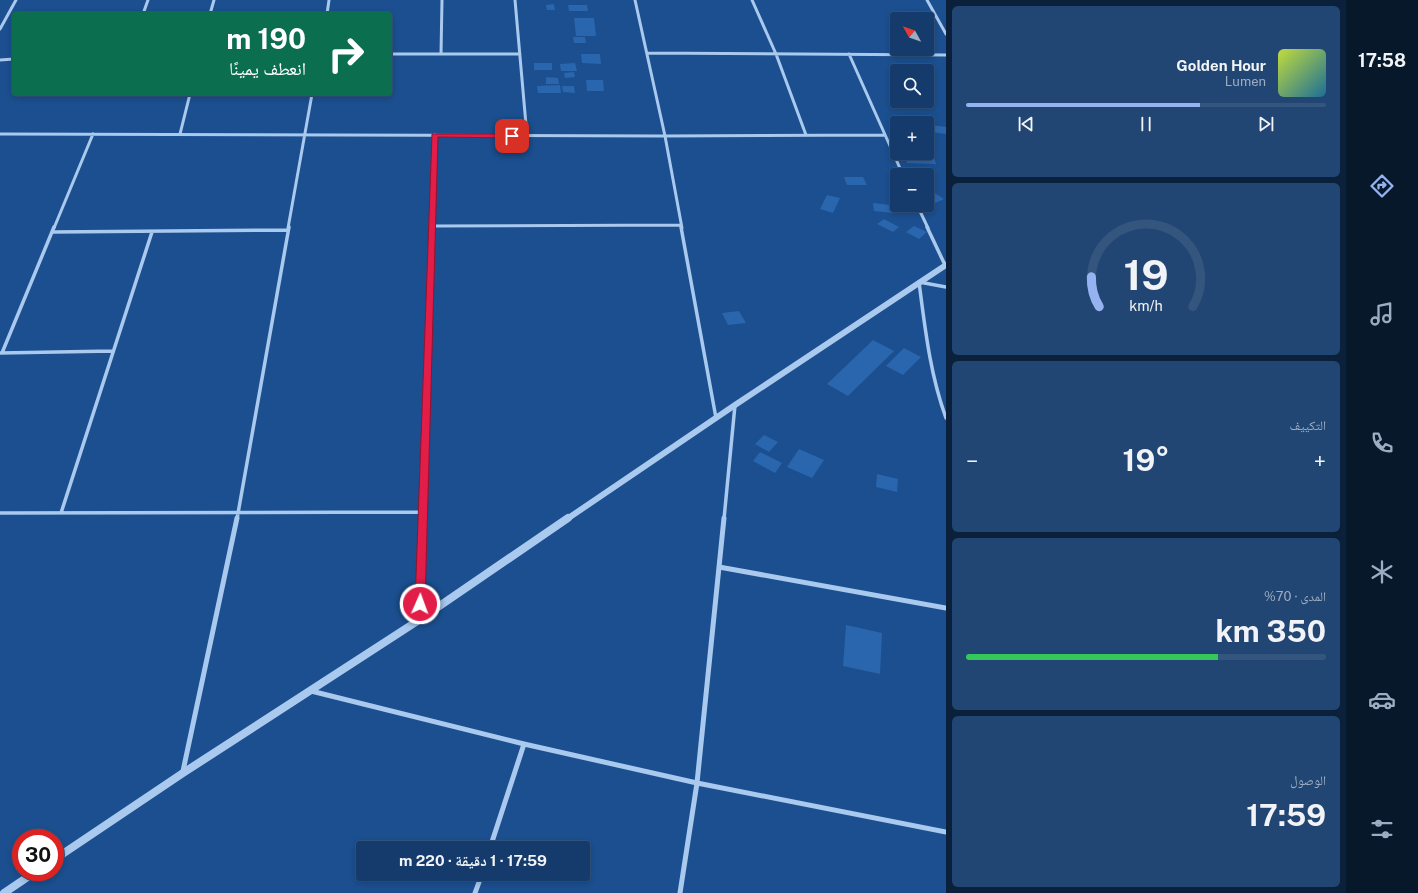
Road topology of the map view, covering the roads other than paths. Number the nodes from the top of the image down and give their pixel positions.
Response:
1 (16, 0) edge
2 (148, 0) edge
3 (214, 0) edge
4 (329, 0) edge
5 (442, 0) edge
6 (515, 0) edge
7 (635, 0) edge
8 (752, 0) edge
9 (927, 0) edge
10 (144, 12) edge
11 (211, 12) edge
12 (327, 12) edge
13 (0, 29) edge
14 (946, 34) edge
15 (647, 53) junction
16 (392, 54) edge
17 (441, 54) junction
18 (520, 54) junction
19 (776, 54) junction
20 (849, 54) junction
21 (946, 55) edge
22 (12, 59) edge
23 (0, 60) edge
24 (190, 96) edge
25 (312, 96) edge
26 (0, 134) edge
27 (93, 134) junction
28 (180, 134) junction
29 (885, 134) junction
30 (305, 135) junction
31 (435, 135) junction
32 (806, 135) junction
33 (527, 136) junction
34 (665, 136) junction
35 (900, 168) edge
36 (920, 212) edge
37 (681, 225) junction
38 (432, 226) junction
39 (288, 230) junction
40 (53, 232) junction
41 (152, 232) junction
42 (946, 265) edge
43 (919, 282) junction
44 (946, 286) edge
45 (113, 352) junction
46 (1, 353) edge
47 (736, 405) junction
48 (716, 418) junction
49 (946, 418) edge
50 (423, 512) junction
51 (0, 513) edge
52 (61, 513) junction
53 (238, 513) junction
54 (719, 567) junction
55 (946, 608) edge
56 (419, 620) junction
57 (311, 691) junction
58 (524, 744) junction
59 (183, 773) junction
60 (697, 783) junction
61 (946, 832) edge
62 (492, 841) edge
63 (64, 853) edge
64 (22, 881) edge
65 (480, 881) edge
66 (4, 893) edge
67 (476, 893) edge
68 (680, 893) edge

1 - 13 street
2 - 10 street
3 - 11 street
4 - 12 street
5 - 17 street
6 - 18 street
7 - 15 street
8 - 19 street
9 - 14 street
15 - 19 street
15 - 34 street
16 - 17 street
17 - 18 street
18 - 33 street
19 - 20 street
19 - 32 street
20 - 21 street
20 - 29 street
22 - 23 street
24 - 28 street
25 - 30 street
26 - 27 street
27 - 28 street
27 - 40 street
28 - 30 street
29 - 32 street
29 - 35 street
30 - 31 street
30 - 39 street
31 - 33 street
31 - 38 street
32 - 34 street
33 - 34 street
34 - 37 street
36 - 42 street
37 - 38 street
37 - 48 street
38 - 50 street
39 - 41 street
39 - 53 street
40 - 41 street
40 - 46 street
41 - 45 street
42 - 43 street
43 - 44 street
43 - 47 street
43 - 49 street
45 - 46 street
45 - 52 street
47 - 48 street
47 - 54 street
48 - 56 street
50 - 53 street
50 - 56 street
51 - 52 street
52 - 53 street
53 - 59 street
54 - 55 street
54 - 60 street
56 - 57 street
57 - 58 street
57 - 59 street
58 - 60 street
58 - 62 street
59 - 63 street
60 - 61 street
60 - 68 street
64 - 66 street
65 - 67 street

